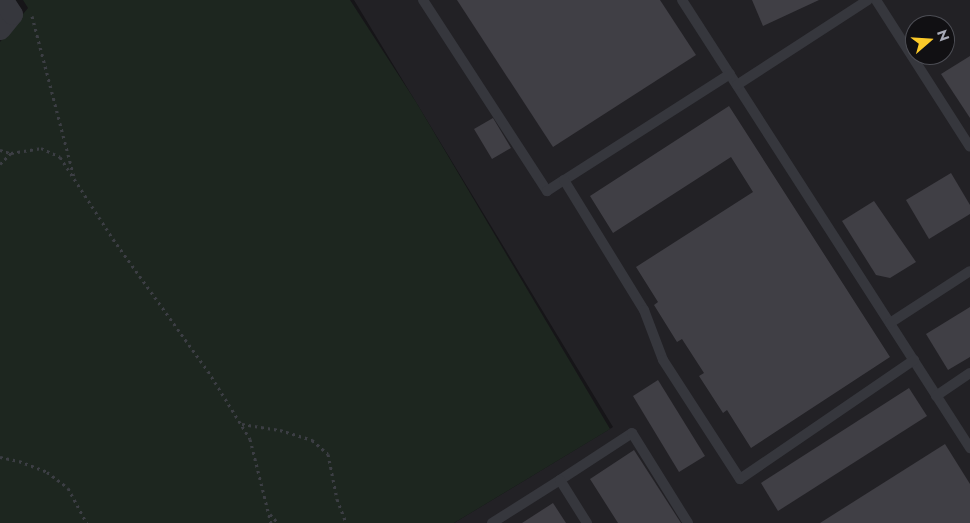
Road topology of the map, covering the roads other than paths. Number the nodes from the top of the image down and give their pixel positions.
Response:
1 (3, 0) edge
2 (423, 0) edge
3 (682, 0) edge
4 (868, 0) edge
5 (876, 0) edge
6 (0, 28) edge
7 (730, 74) junction
8 (737, 85) junction
9 (970, 147) edge
10 (564, 180) junction
11 (970, 271) edge
12 (890, 323) junction
13 (914, 360) junction
14 (970, 374) edge
15 (936, 396) junction
16 (970, 448) edge
17 (560, 480) junction
18 (492, 523) edge
19 (588, 523) edge
20 (688, 523) edge

1 - 6 street
2 - 10 lane
3 - 7 lane
4 - 8 lane
5 - 9 lane
7 - 8 lane
7 - 10 lane
8 - 12 lane
10 - 13 lane
11 - 12 lane
12 - 13 lane
13 - 15 lane
14 - 15 lane
15 - 16 lane
17 - 18 lane
17 - 19 lane
17 - 20 lane

